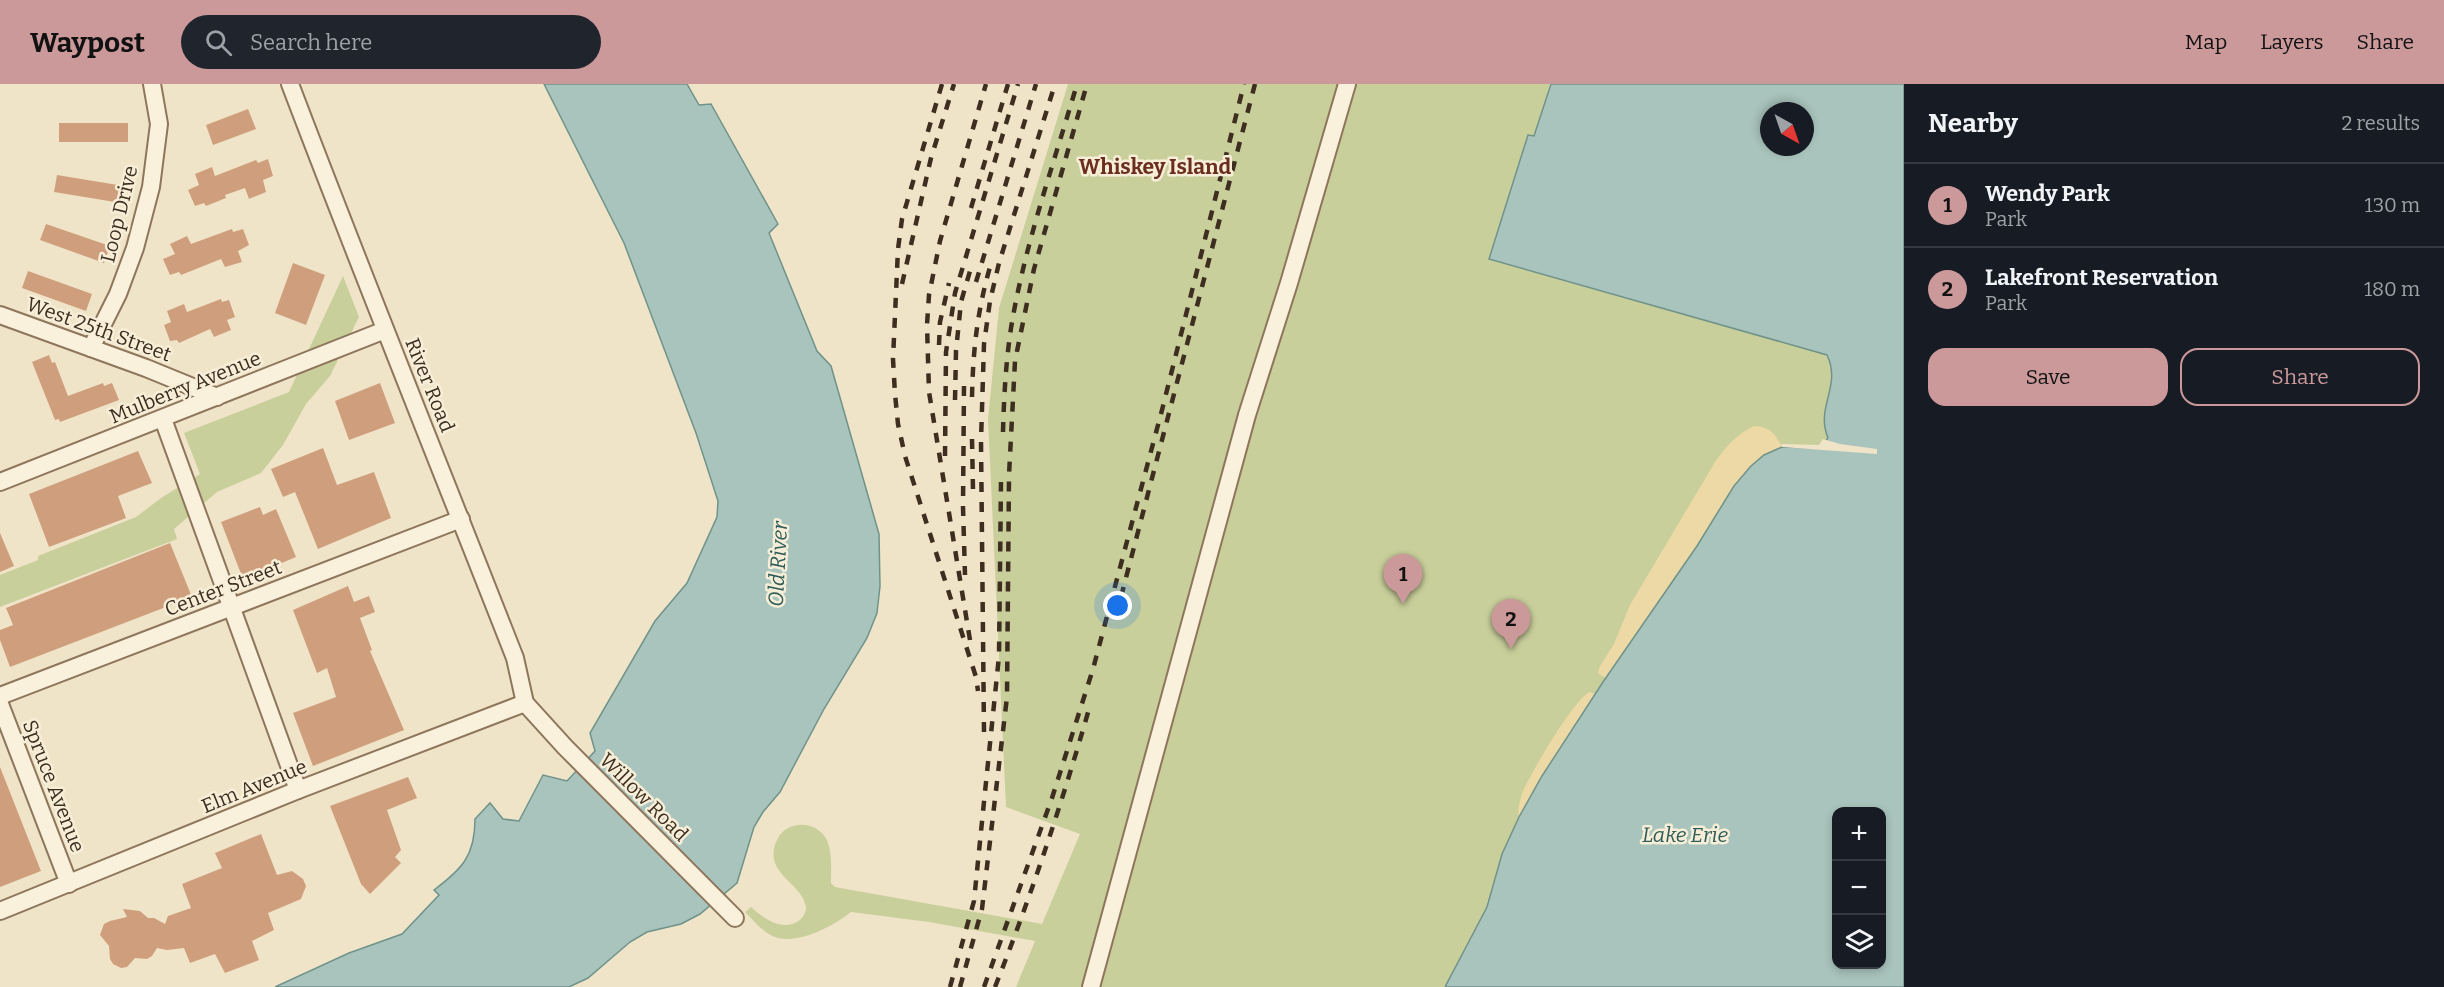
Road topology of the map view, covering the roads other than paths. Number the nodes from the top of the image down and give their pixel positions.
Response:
1 (152, 84) edge
2 (291, 84) edge
3 (1347, 84) edge
4 (0, 315) edge
5 (385, 330) junction
6 (91, 348) junction
7 (217, 397) junction
8 (163, 419) junction
9 (0, 482) edge
10 (460, 519) junction
11 (232, 607) junction
12 (0, 696) edge
13 (525, 703) junction
14 (0, 704) edge
15 (298, 790) junction
16 (69, 884) junction
17 (0, 911) edge
18 (735, 918) dead end
19 (1091, 987) edge

1 - 6 street, Loop Drive
2 - 5 street, River Road
3 - 19 street
4 - 6 street, West 25th Street
5 - 7 street, Mulberry Avenue
5 - 10 street, River Road
6 - 7 street, West 25th Street
7 - 8 street, Mulberry Avenue
8 - 9 street, Mulberry Avenue
8 - 11 street
10 - 11 street, Center Street
10 - 13 street, River Road
11 - 12 street, Center Street
11 - 15 street
13 - 15 street, Elm Avenue
13 - 18 street, Willow Road
14 - 16 street, Spruce Avenue
15 - 16 street, Elm Avenue
16 - 17 street, Elm Avenue

